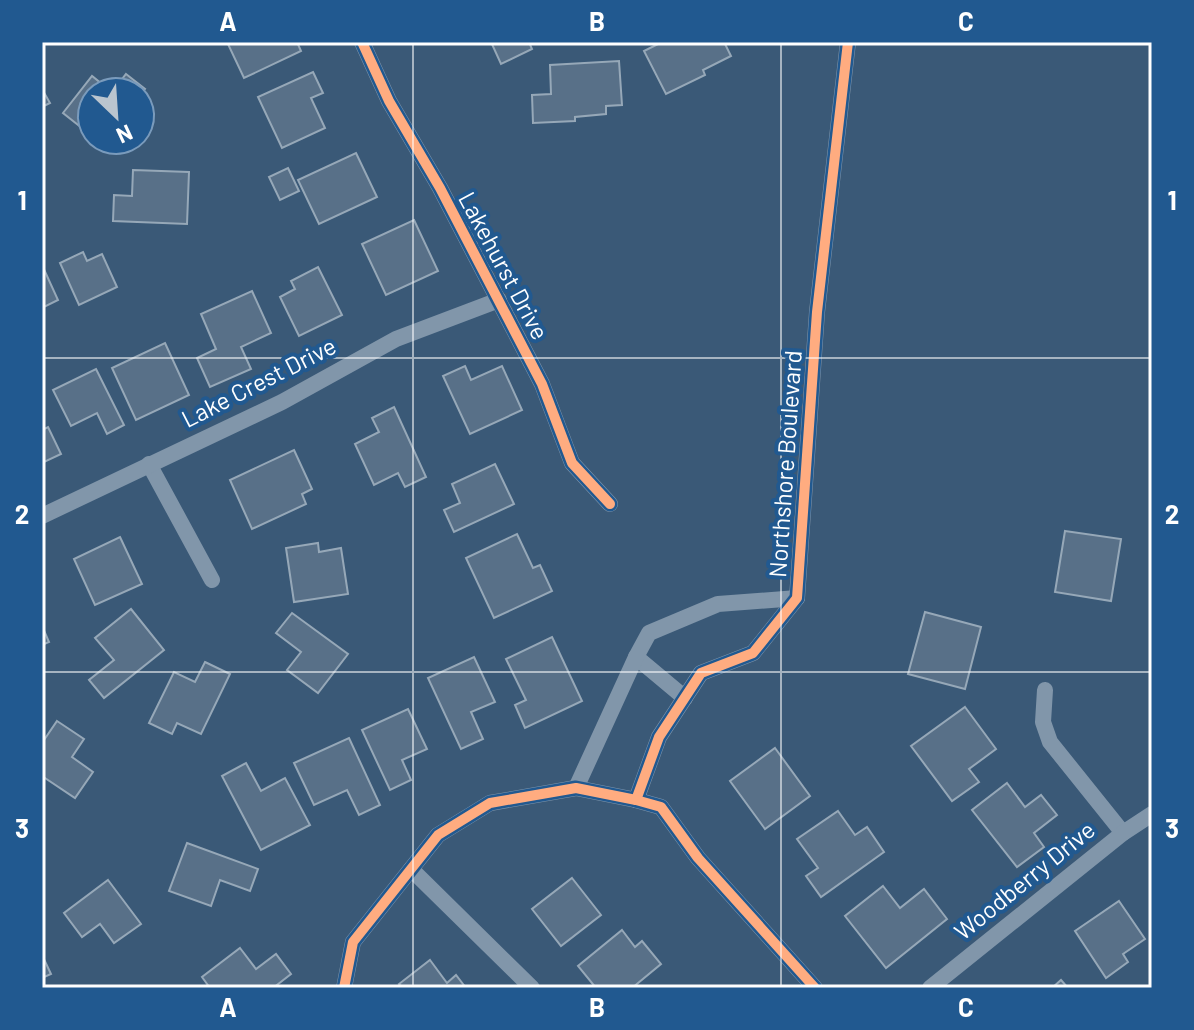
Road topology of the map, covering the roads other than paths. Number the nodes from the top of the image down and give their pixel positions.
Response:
1 (362, 42) edge
2 (848, 42) edge
3 (499, 300) junction
4 (149, 464) junction
5 (610, 504) dead end
6 (42, 516) edge
7 (212, 580) dead end
8 (797, 598) junction
9 (636, 657) junction
10 (1045, 690) dead end
11 (685, 698) junction
12 (576, 788) junction
13 (636, 800) junction
14 (1152, 814) edge
15 (1123, 833) junction
16 (411, 869) junction
17 (344, 988) edge
18 (532, 988) edge
19 (815, 988) edge
20 (930, 988) edge

1 - 3 street, Lakehurst Drive
2 - 8 street, Northshore Boulevard
3 - 4 street, Lake Crest Drive
3 - 5 street, Lakehurst Drive
4 - 6 street, Lake Crest Drive
4 - 7 street
8 - 9 street, Northshore Boulevard
8 - 11 street, Northshore Boulevard
9 - 11 street
9 - 12 street, Northshore Boulevard
10 - 15 street
11 - 13 street, Northshore Boulevard
12 - 13 street
12 - 16 street
13 - 19 street
14 - 15 street, Woodberry Drive
15 - 20 street, Woodberry Drive
16 - 17 street
16 - 18 street

